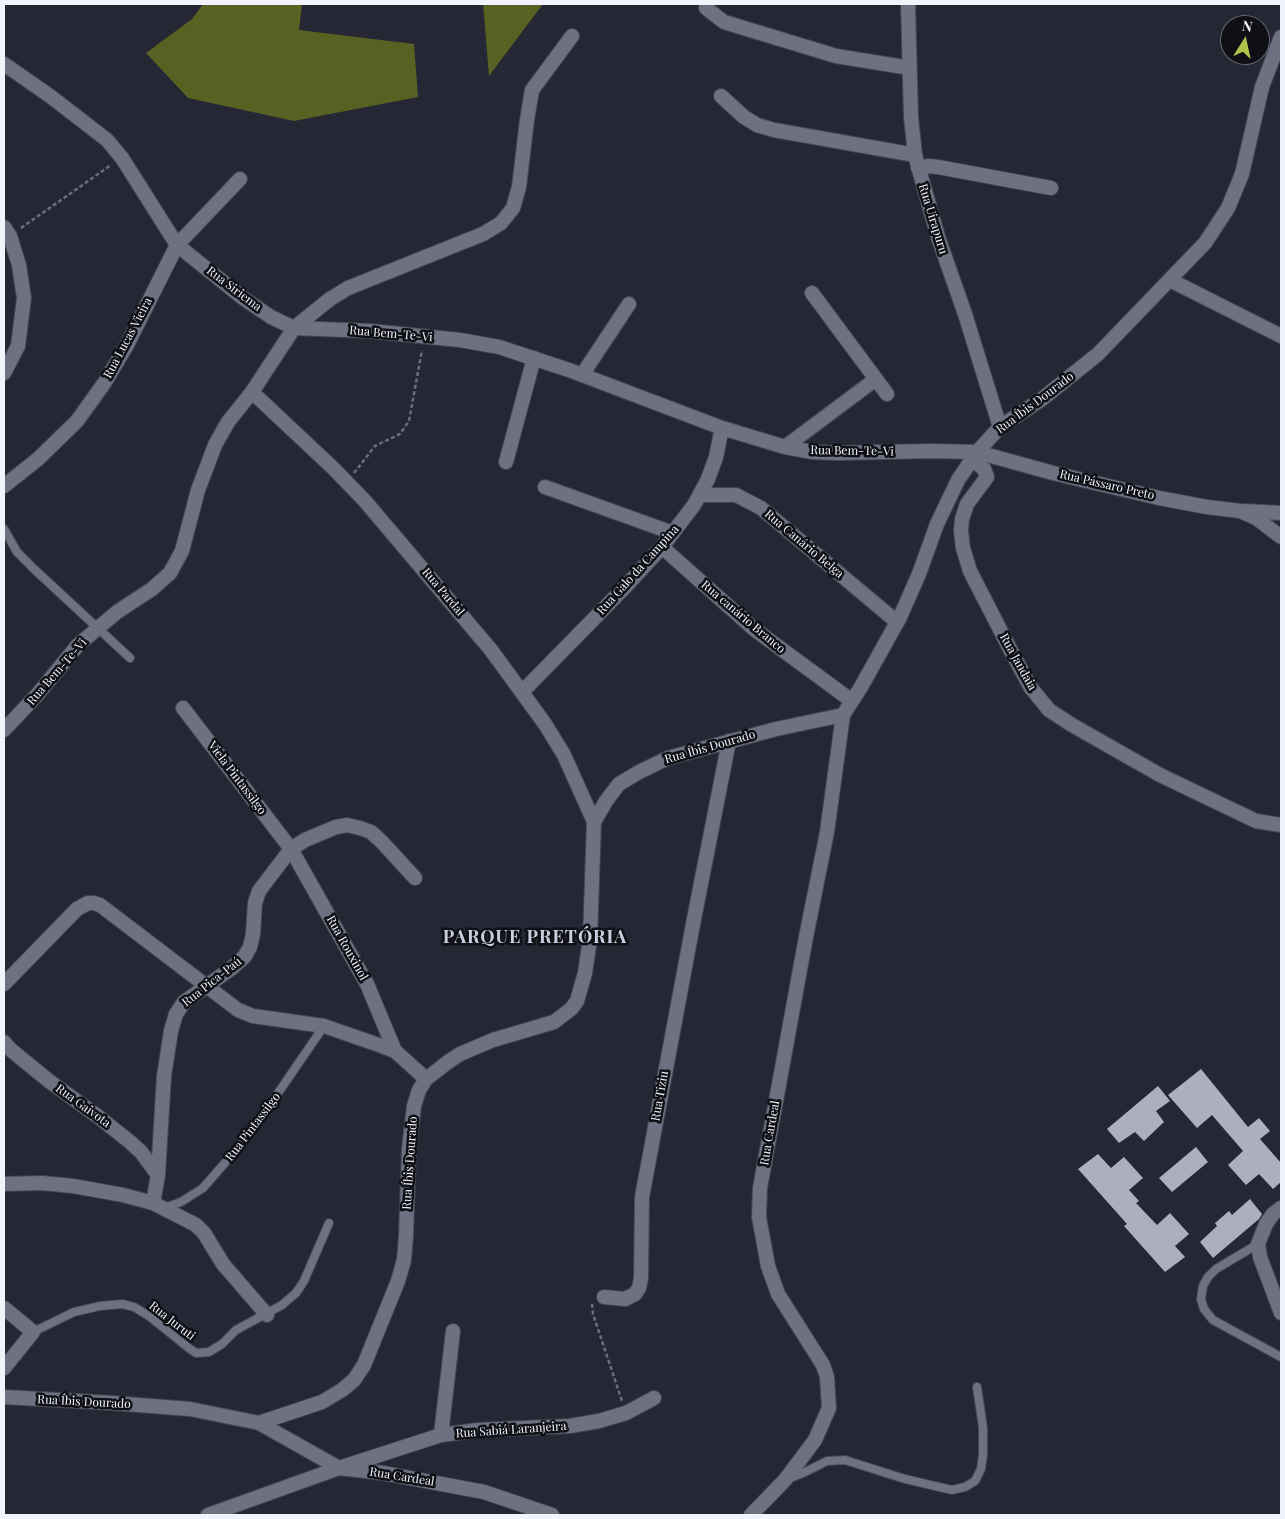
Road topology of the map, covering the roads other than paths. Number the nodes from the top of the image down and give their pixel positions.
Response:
1 (908, 4) edge
2 (706, 8) dead end
3 (572, 36) dead end
4 (1281, 37) edge
5 (4, 64) edge
6 (910, 68) junction
7 (721, 96) dead end
8 (916, 162) junction
9 (240, 179) dead end
10 (1051, 188) dead end
11 (7, 232) edge
12 (177, 245) junction
13 (1170, 280) junction
14 (812, 293) dead end
15 (629, 304) dead end
16 (294, 328) junction
17 (1281, 336) edge
18 (534, 358) junction
19 (4, 373) edge
20 (582, 375) junction
21 (876, 379) junction
22 (252, 392) junction
23 (887, 394) dead end
24 (1000, 427) junction
25 (722, 428) junction
26 (785, 447) junction
27 (974, 456) junction
28 (506, 462) dead end
29 (4, 486) edge
30 (545, 487) dead end
31 (700, 495) junction
32 (1240, 511) junction
33 (1281, 513) edge
34 (4, 529) edge
35 (673, 533) junction
36 (1281, 537) edge
37 (662, 547) junction
38 (897, 622) junction
39 (97, 628) junction
40 (130, 658) dead end
41 (522, 692) junction
42 (852, 700) junction
43 (183, 708) dead end
44 (844, 715) junction
45 (4, 730) edge
46 (729, 741) junction
47 (594, 822) junction
48 (1281, 825) edge
49 (291, 849) junction
50 (414, 878) dead end
51 (4, 984) edge
52 (207, 986) junction
53 (324, 1026) junction
54 (4, 1042) edge
55 (395, 1052) junction
56 (426, 1079) junction
57 (158, 1175) junction
58 (4, 1184) edge
59 (158, 1205) junction
60 (1281, 1208) edge
61 (329, 1223) dead end
62 (1258, 1244) junction
63 (604, 1298) road end
64 (4, 1308) edge
65 (1281, 1313) edge
66 (267, 1315) junction
67 (453, 1330) dead end
68 (33, 1332) junction
69 (1281, 1357) edge
70 (4, 1368) edge
71 (977, 1387) dead end
72 (4, 1398) edge
73 (654, 1398) dead end
74 (259, 1423) junction
75 (441, 1435) junction
76 (339, 1468) junction
77 (785, 1480) junction
78 (517, 1503) junction
79 (208, 1515) edge
80 (525, 1515) edge
81 (552, 1515) edge
82 (751, 1515) edge

1 - 6 street, Rua Uirapuru
2 - 6 street
3 - 16 street
4 - 13 street, Rua Íbis Dourado
5 - 12 street, Rua Siriema
6 - 8 street, Rua Uirapuru
7 - 8 street
8 - 10 street
8 - 24 street, Rua Uirapuru
9 - 12 street, Rua Lucas Vieira
11 - 19 street
12 - 16 street, Rua Siriema
12 - 29 street, Rua Lucas Vieira
13 - 17 street
13 - 24 street, Rua Íbis Dourado
14 - 21 street
15 - 20 street
16 - 18 street, Rua Bem-Te-Vi
16 - 22 street, Rua Bem-Te-Vi
18 - 20 street, Rua Bem-Te-Vi
18 - 28 street
20 - 25 street, Rua Bem-Te-Vi
21 - 23 street
21 - 26 street
22 - 39 street, Rua Bem-Te-Vi
22 - 41 street, Rua Pardal
24 - 27 street, Rua Íbis Dourado
25 - 26 street, Rua Bem-Te-Vi
25 - 31 street, Rua Galo da Campina
26 - 27 street, Rua Bem-Te-Vi
27 - 32 street, Rua Pássaro Preto
27 - 38 street, Rua Íbis Dourado
27 - 48 street, Rua Jandaia
30 - 35 street
31 - 35 street, Rua Galo da Campina
31 - 38 street, Rua Canário Belga
32 - 33 street, Rua Pássaro Preto
32 - 36 street, Rua Pássaro Preto
34 - 39 lane
35 - 37 street, Rua Galo da Campina
37 - 41 street, Rua Galo da Campina
37 - 42 street, Rua canário Branco
38 - 42 street, Rua Íbis Dourado
39 - 40 lane
39 - 45 street, Rua Bem-Te-Vi
41 - 47 street, Rua Pardal
42 - 44 street, Rua Íbis Dourado
43 - 49 street, Viela Pintassilgo
44 - 46 street, Rua Íbis Dourado
44 - 77 street, Rua Cardeal
46 - 47 street, Rua Íbis Dourado
46 - 63 street, Rua Tiziu
47 - 56 street, Rua Íbis Dourado
49 - 50 street, Rua Pica-Paú
49 - 52 street, Rua Pica-Paú
49 - 55 street, Rua Rouxinol
51 - 52 street
52 - 53 street
52 - 57 street, Rua Pica-Paú
53 - 55 street
53 - 59 lane, Rua Pintassilgo
54 - 57 street, Rua Gaivota
55 - 56 street
56 - 74 street, Rua Íbis Dourado
57 - 59 street, Rua Pica-Paú
58 - 59 street
59 - 66 street
60 - 62 street
61 - 66 lane, Rua Juruti
62 - 65 street
62 - 69 lane
64 - 68 street
66 - 68 lane, Rua Juruti
67 - 75 street
68 - 70 street
71 - 77 lane
72 - 74 street, Rua Íbis Dourado
73 - 75 street, Rua Sabiá Laranjeira
74 - 76 street, Rua Cardeal
75 - 76 street, Rua Sabiá Laranjeira
76 - 78 street, Rua Cardeal
76 - 79 street, Rua Sabiá Laranjeira
77 - 82 street, Rua Cardeal
78 - 80 street
78 - 81 street, Rua Cardeal

